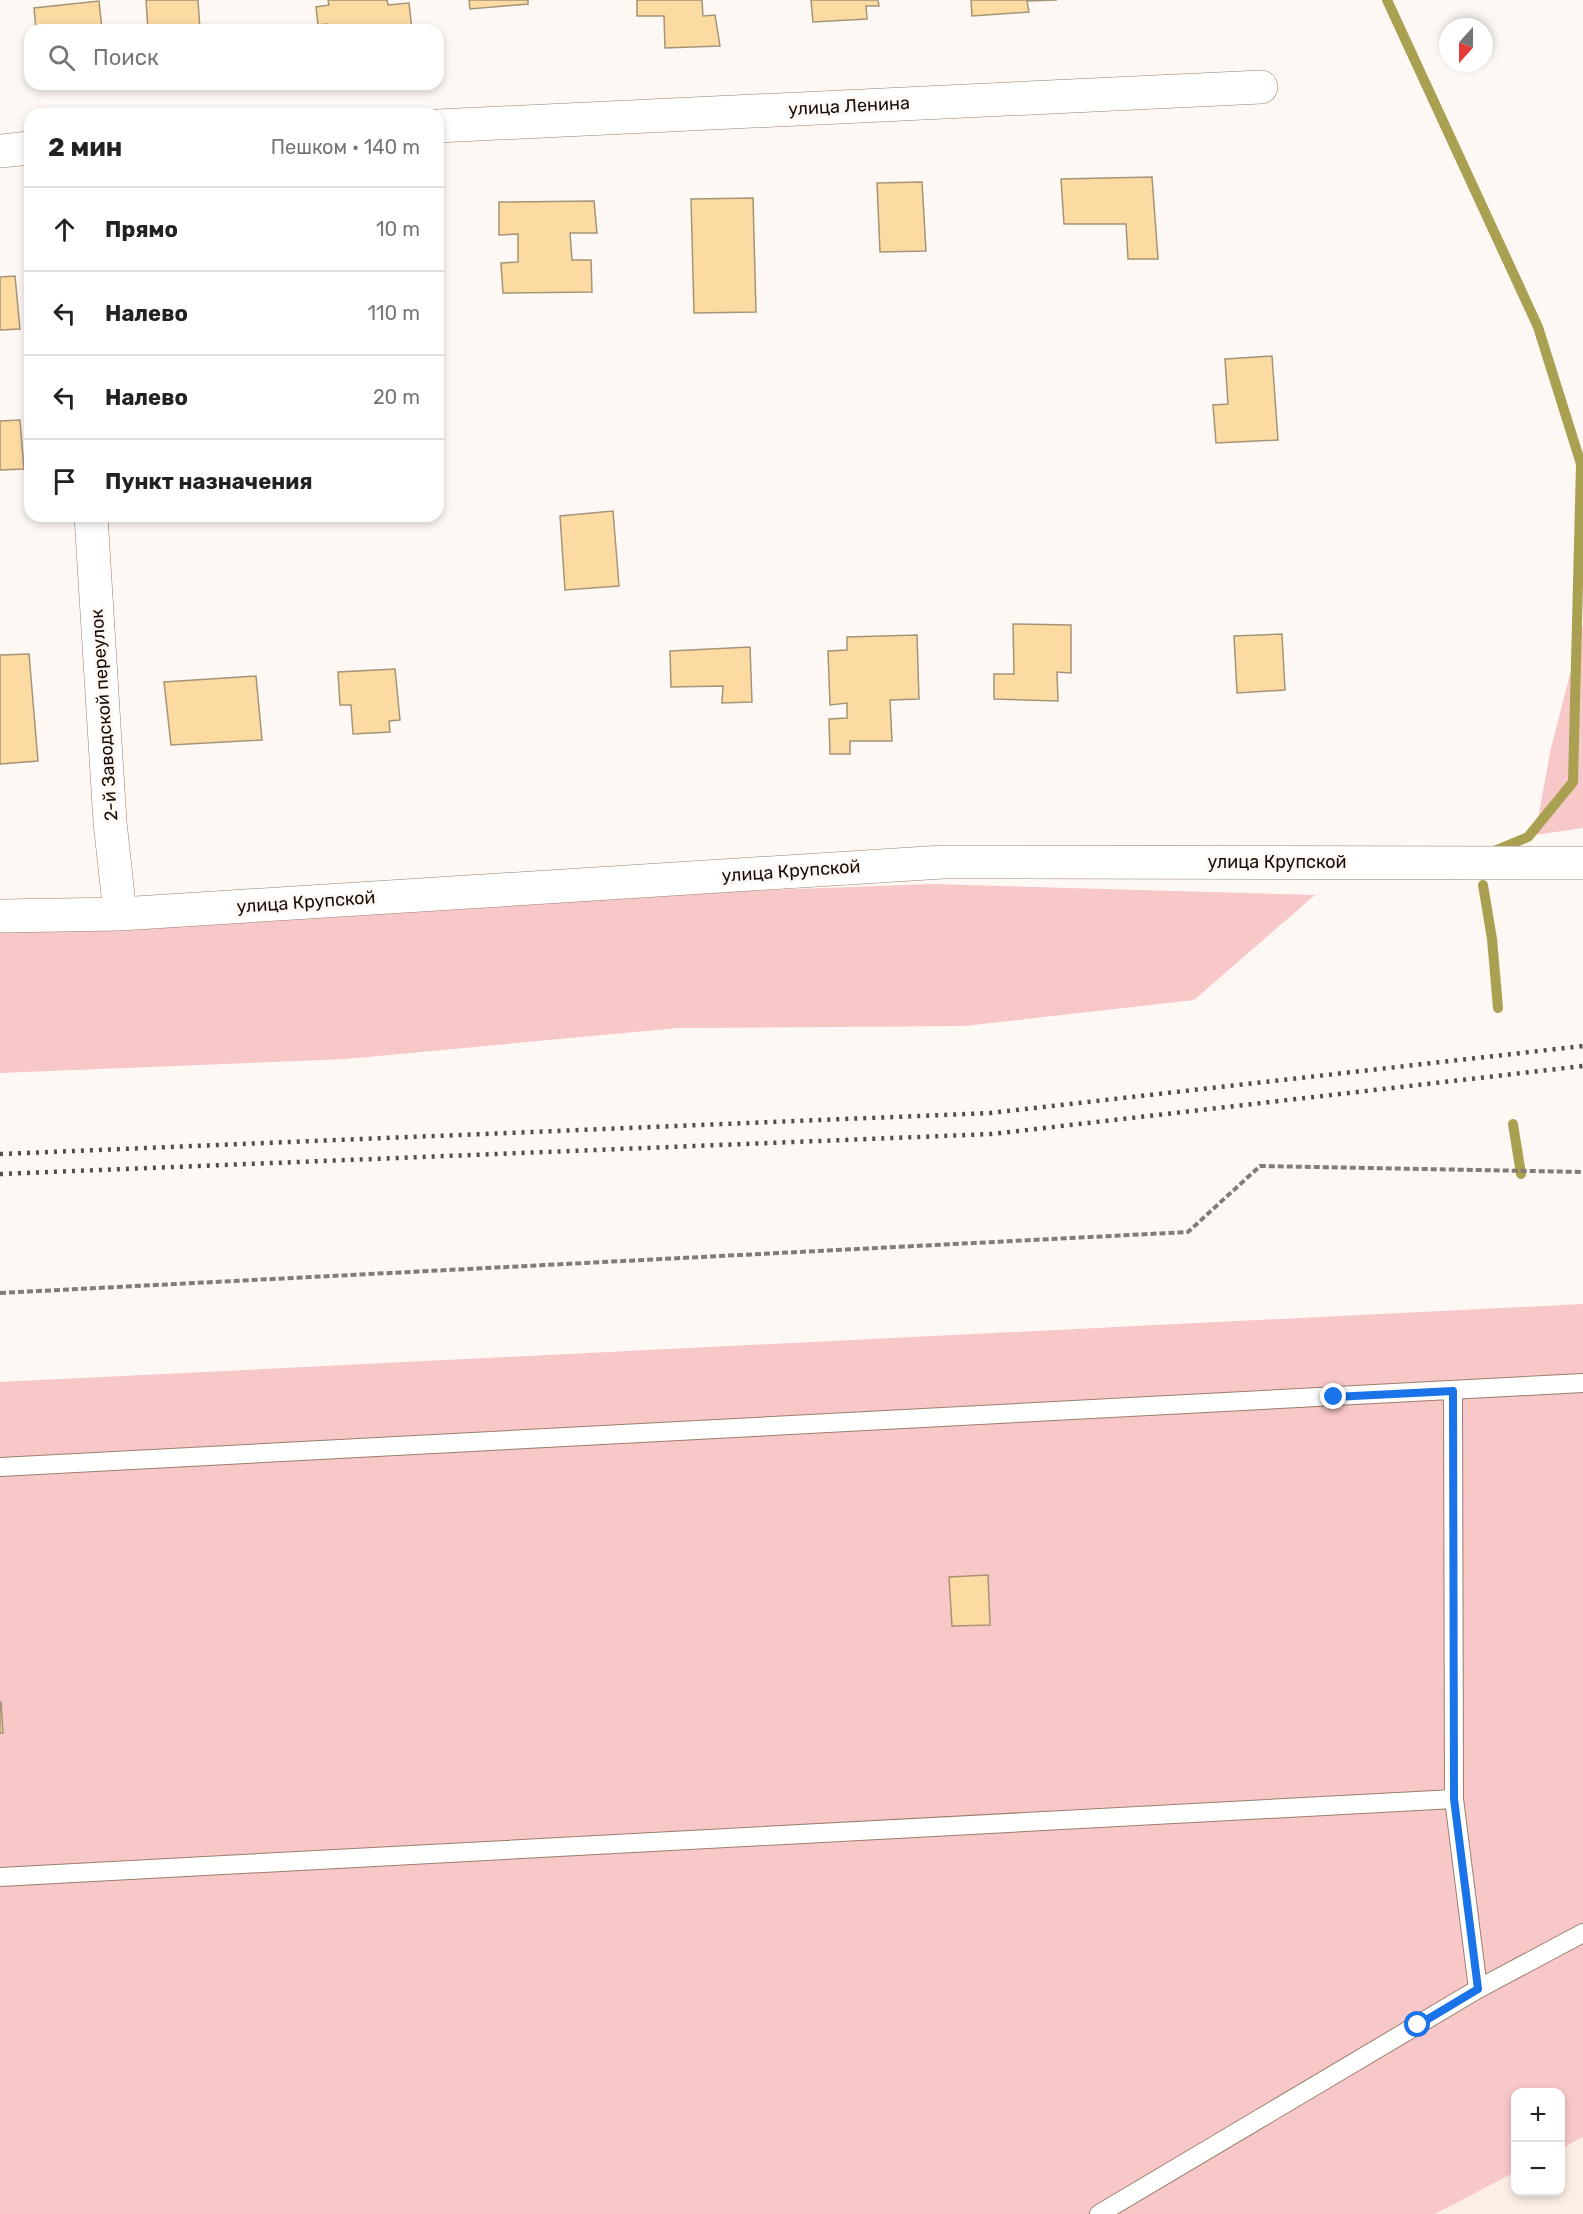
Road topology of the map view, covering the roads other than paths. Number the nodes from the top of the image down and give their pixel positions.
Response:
1 (1261, 87) dead end
2 (444, 126) edge
3 (24, 149) edge
4 (0, 151) edge
5 (91, 522) edge
6 (1583, 863) edge
7 (120, 914) junction
8 (0, 916) edge
9 (1583, 1383) edge
10 (1453, 1391) junction
11 (0, 1467) edge
12 (1454, 1799) junction
13 (0, 1877) edge
14 (1583, 1933) edge
15 (1478, 1989) junction
16 (1099, 2214) edge

1 - 2 street, улица Ленина
3 - 4 street
5 - 7 street, 2-й Заводской переулок
6 - 7 street, улица Крупской
7 - 8 street, улица Крупской
9 - 10 lane
10 - 11 lane
10 - 12 lane
12 - 13 lane
12 - 15 lane
14 - 15 lane
15 - 16 lane

